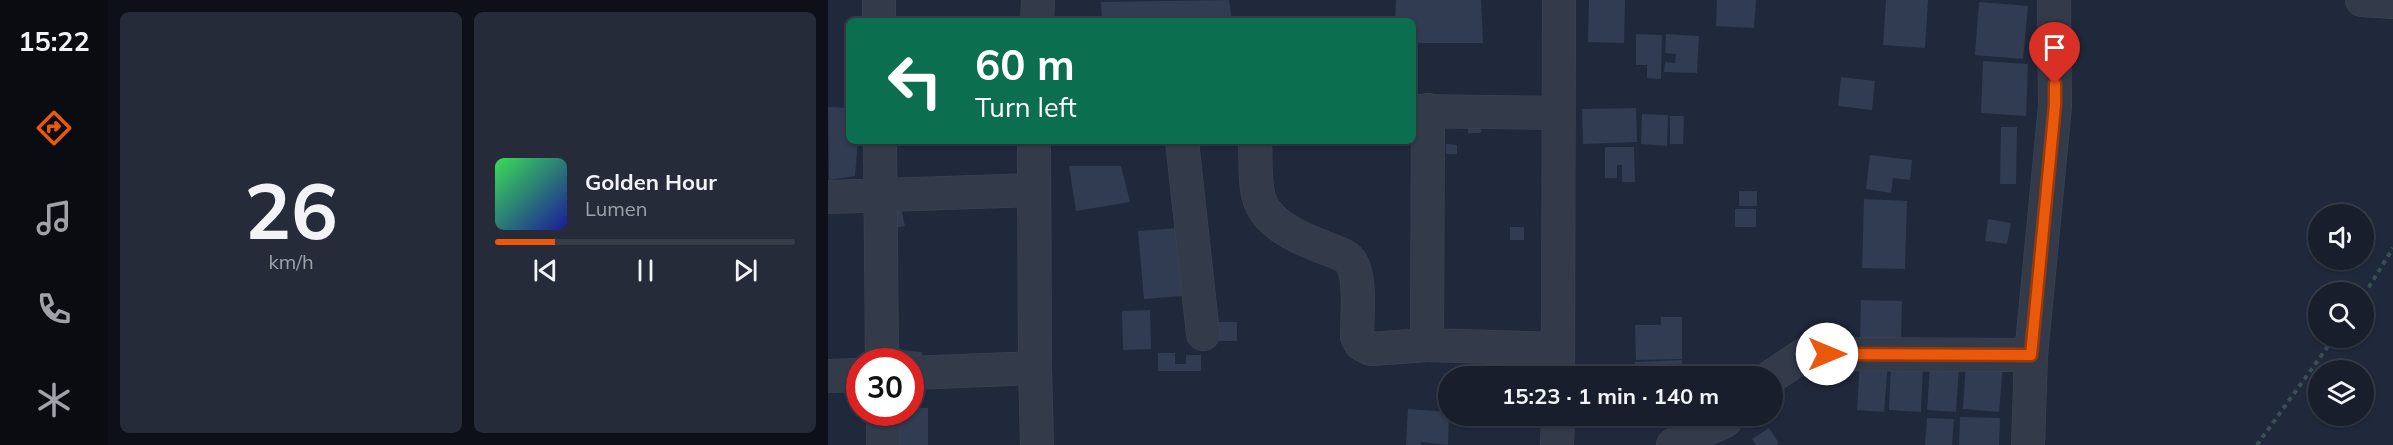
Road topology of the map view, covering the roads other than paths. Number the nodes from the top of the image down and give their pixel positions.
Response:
1 (879, 0) edge
2 (1038, 0) edge
3 (1559, 0) edge
4 (2054, 0) edge
5 (2362, 0) edge
6 (2393, 2) edge
7 (879, 18) edge
8 (1037, 18) edge
9 (1421, 111) edge
10 (1558, 113) junction
11 (880, 144) edge
12 (1034, 144) edge
13 (1182, 144) edge
14 (1255, 144) edge
15 (1033, 190) junction
16 (880, 196) junction
17 (828, 197) edge
18 (1203, 334) dead end
19 (1427, 345) junction
20 (882, 348) edge
21 (2031, 355) junction
22 (1558, 363) edge
23 (1035, 368) junction
24 (1783, 369) edge
25 (924, 372) edge
26 (846, 375) edge
27 (828, 376) edge
28 (883, 426) edge
29 (1558, 426) edge
30 (1713, 426) edge
31 (883, 445) edge
32 (1037, 445) edge
33 (1557, 445) edge
34 (1673, 445) edge
35 (2028, 445) edge

1 - 7 street
2 - 8 street
3 - 10 street
4 - 21 street
5 - 6 street
9 - 10 street
9 - 19 street
10 - 22 street
11 - 16 street
12 - 15 street
13 - 18 street
14 - 19 street
15 - 16 street
15 - 23 street
16 - 17 street
16 - 20 street
19 - 22 street
21 - 24 street
21 - 35 street
23 - 25 street
23 - 32 street
26 - 27 street
28 - 31 street
29 - 33 street
30 - 34 street

